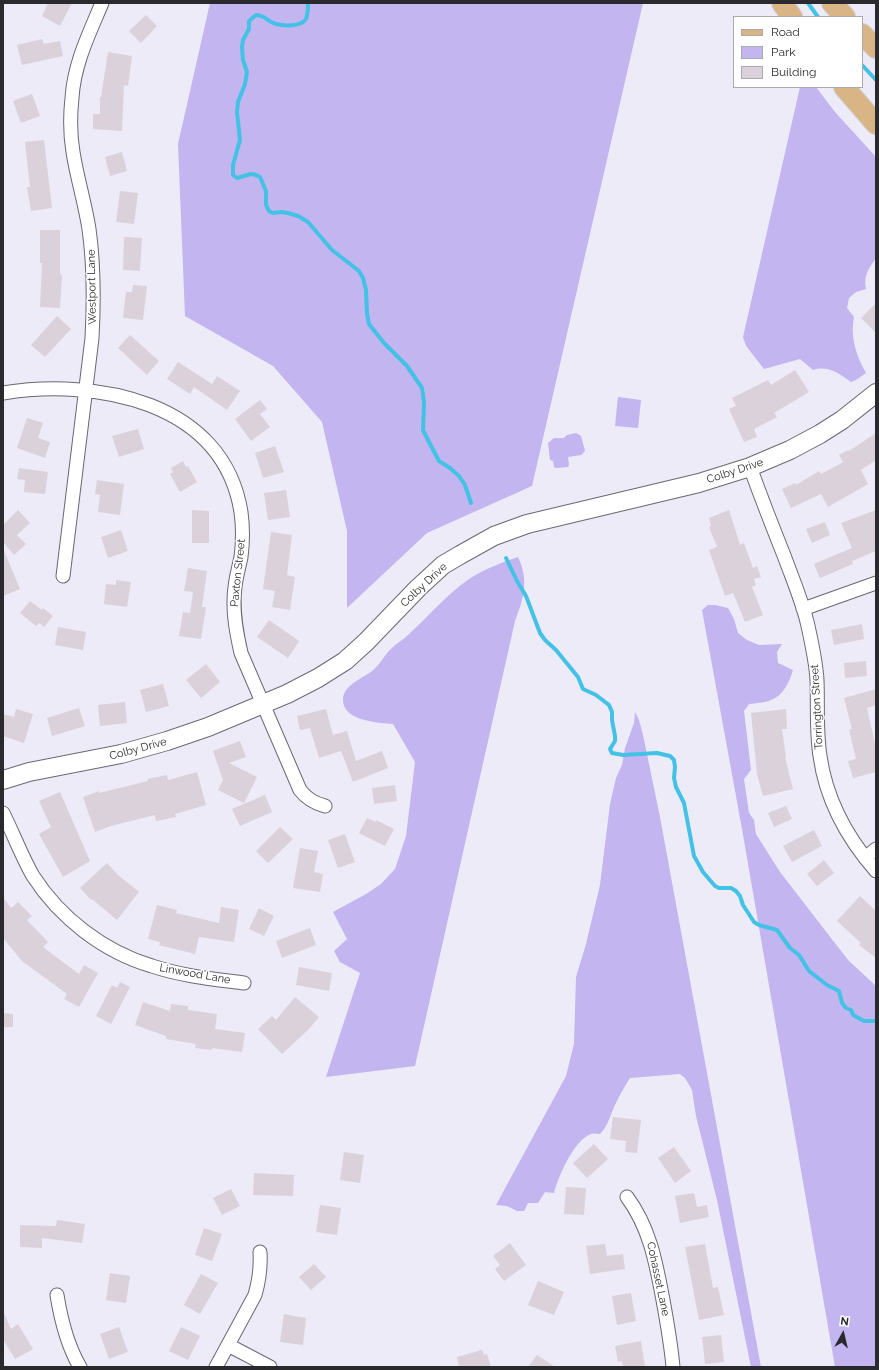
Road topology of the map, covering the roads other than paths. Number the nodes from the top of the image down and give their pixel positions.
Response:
1 (102, 3) edge
2 (782, 3) edge
3 (832, 3) edge
4 (791, 16) edge
5 (844, 16) edge
6 (863, 35) edge
7 (876, 48) edge
8 (845, 88) edge
9 (876, 124) edge
10 (86, 391) junction
11 (3, 393) edge
12 (876, 393) edge
13 (750, 467) junction
14 (63, 576) dead end
15 (876, 584) edge
16 (804, 609) junction
17 (263, 704) junction
18 (3, 780) edge
19 (326, 806) dead end
20 (3, 813) edge
21 (876, 849) edge
22 (864, 858) junction
23 (876, 871) edge
24 (244, 983) dead end
25 (627, 1197) dead end
26 (260, 1252) dead end
27 (57, 1295) dead end
28 (228, 1345) junction
29 (80, 1367) edge
30 (216, 1367) edge
31 (270, 1367) edge
32 (673, 1367) edge

1 - 10 street, Westport Lane
2 - 4 main road
3 - 5 main road
6 - 7 main road
8 - 9 main road
10 - 11 street, Paxton Street
10 - 14 street, Westport Lane
10 - 17 street, Paxton Street
12 - 13 street, Colby Drive
13 - 16 street, Torrington Street
13 - 17 street, Colby Drive
15 - 16 street
16 - 22 street, Torrington Street
17 - 18 street, Colby Drive
17 - 19 street, Paxton Street
20 - 24 street, Linwood Lane
21 - 22 street
22 - 23 street, Torrington Street
25 - 32 street, Cohasset Lane
26 - 28 street
27 - 29 street
28 - 30 street
28 - 31 street

